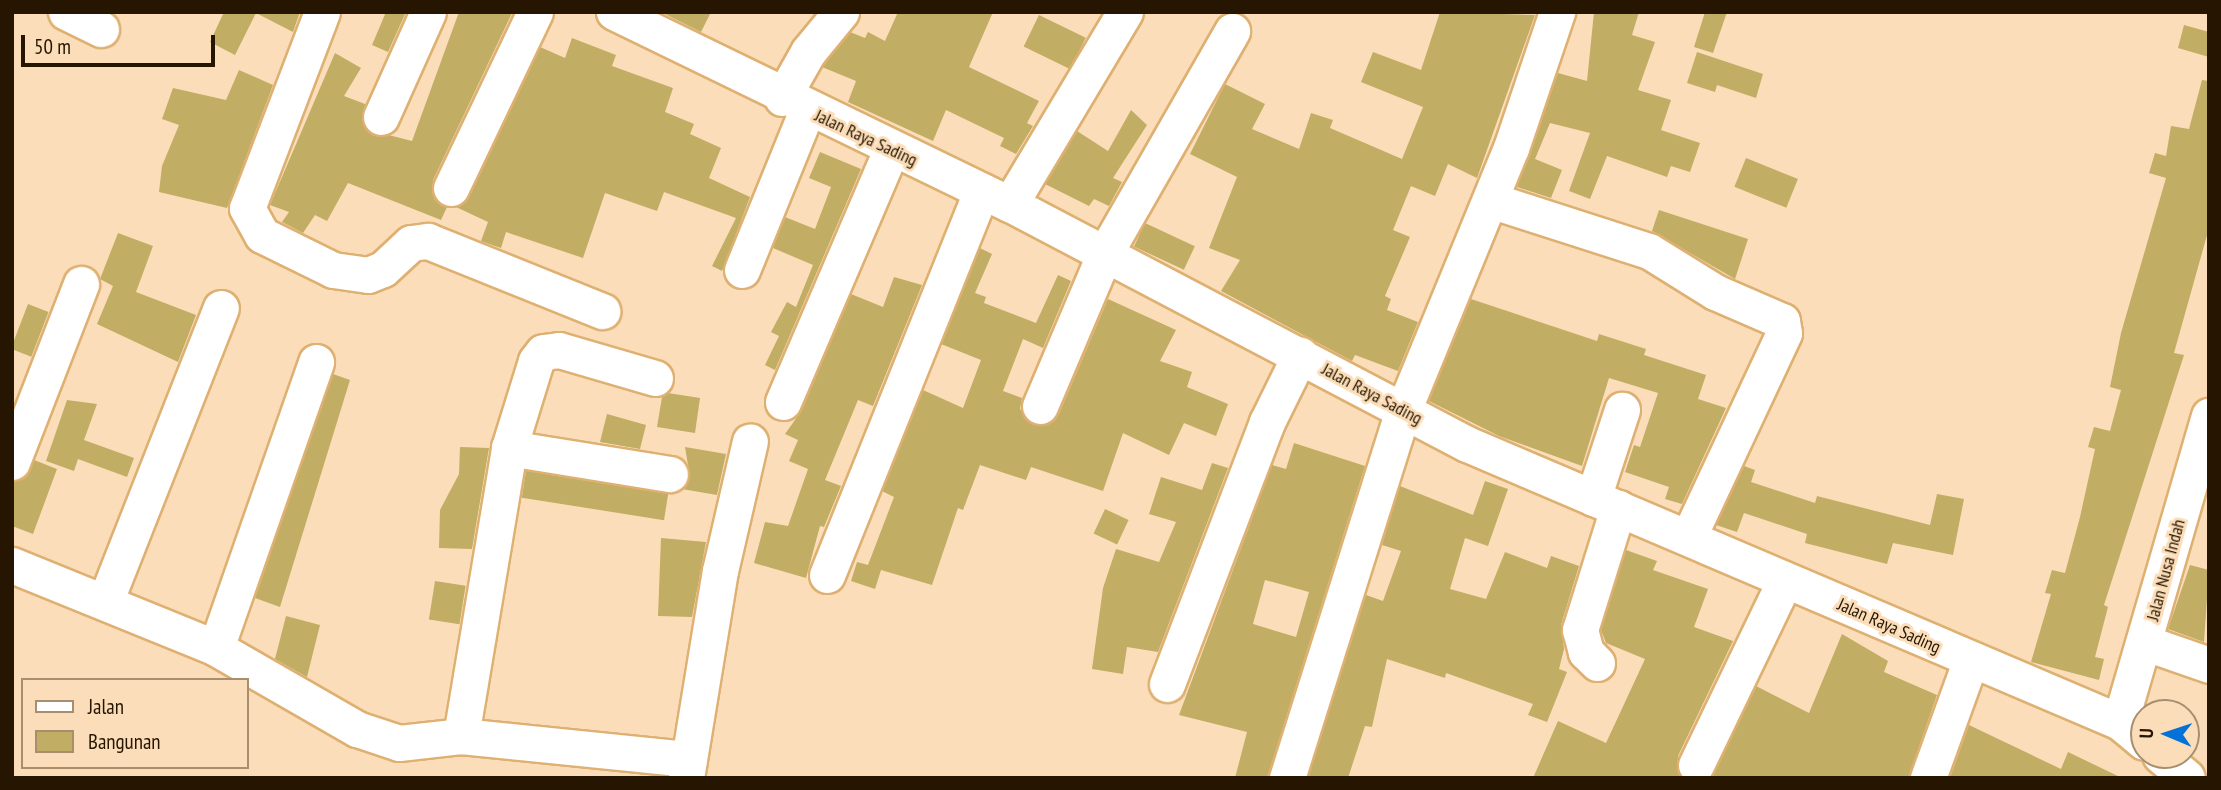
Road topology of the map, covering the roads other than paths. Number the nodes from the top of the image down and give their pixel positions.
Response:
1 (66, 12) edge
2 (322, 12) edge
3 (428, 12) edge
4 (535, 12) edge
5 (614, 12) edge
6 (841, 12) edge
7 (1125, 12) edge
8 (1557, 12) edge
9 (101, 29) dead end
10 (1232, 31) dead end
11 (794, 104) junction
12 (381, 117) dead end
13 (891, 150) junction
14 (451, 188) dead end
15 (995, 198) junction
16 (1490, 200) junction
17 (1105, 253) junction
18 (742, 270) dead end
19 (81, 285) dead end
20 (221, 308) dead end
21 (601, 311) dead end
22 (1300, 355) junction
23 (316, 362) dead end
24 (655, 378) dead end
25 (783, 402) dead end
26 (1040, 406) dead end
27 (1622, 410) dead end
28 (1403, 411) junction
29 (2209, 416) edge
30 (751, 441) dead end
31 (509, 448) junction
32 (12, 462) edge
33 (670, 474) dead end
34 (1605, 503) junction
35 (1689, 536) junction
36 (12, 565) edge
37 (827, 575) dead end
38 (1785, 580) junction
39 (105, 602) junction
40 (2146, 643) junction
41 (216, 648) junction
42 (1970, 662) junction
43 (1597, 663) dead end
44 (2209, 665) edge
45 (1167, 684) dead end
46 (2137, 699) edge
47 (2130, 731) edge
48 (461, 736) junction
49 (1696, 765) dead end
50 (688, 768) edge
51 (1287, 778) edge
52 (1928, 778) edge

1 - 9 street
2 - 21 street
3 - 12 street
4 - 14 street
5 - 11 street, Jalan Raya Sading
6 - 11 street
7 - 15 street
8 - 16 street
10 - 17 street
11 - 13 street, Jalan Raya Sading
11 - 18 street
13 - 15 street, Jalan Raya Sading
13 - 25 street
15 - 17 street, Jalan Raya Sading
15 - 37 street
16 - 28 street
16 - 35 street
17 - 22 street, Jalan Raya Sading
17 - 26 street
19 - 32 street
20 - 39 street
22 - 28 street, Jalan Raya Sading
22 - 45 street
23 - 41 street
24 - 31 street
27 - 34 street
28 - 34 street, Jalan Raya Sading
28 - 51 street
29 - 40 street, Jalan Nusa Indah
30 - 50 street
31 - 33 street
31 - 48 street
34 - 35 street, Jalan Raya Sading
34 - 43 street
35 - 38 street, Jalan Raya Sading
36 - 39 street
38 - 42 street, Jalan Raya Sading
38 - 49 street
39 - 41 street
40 - 44 street
40 - 46 street, Jalan Nusa Indah
41 - 48 street
42 - 47 street, Jalan Raya Sading
42 - 52 street
48 - 50 street

